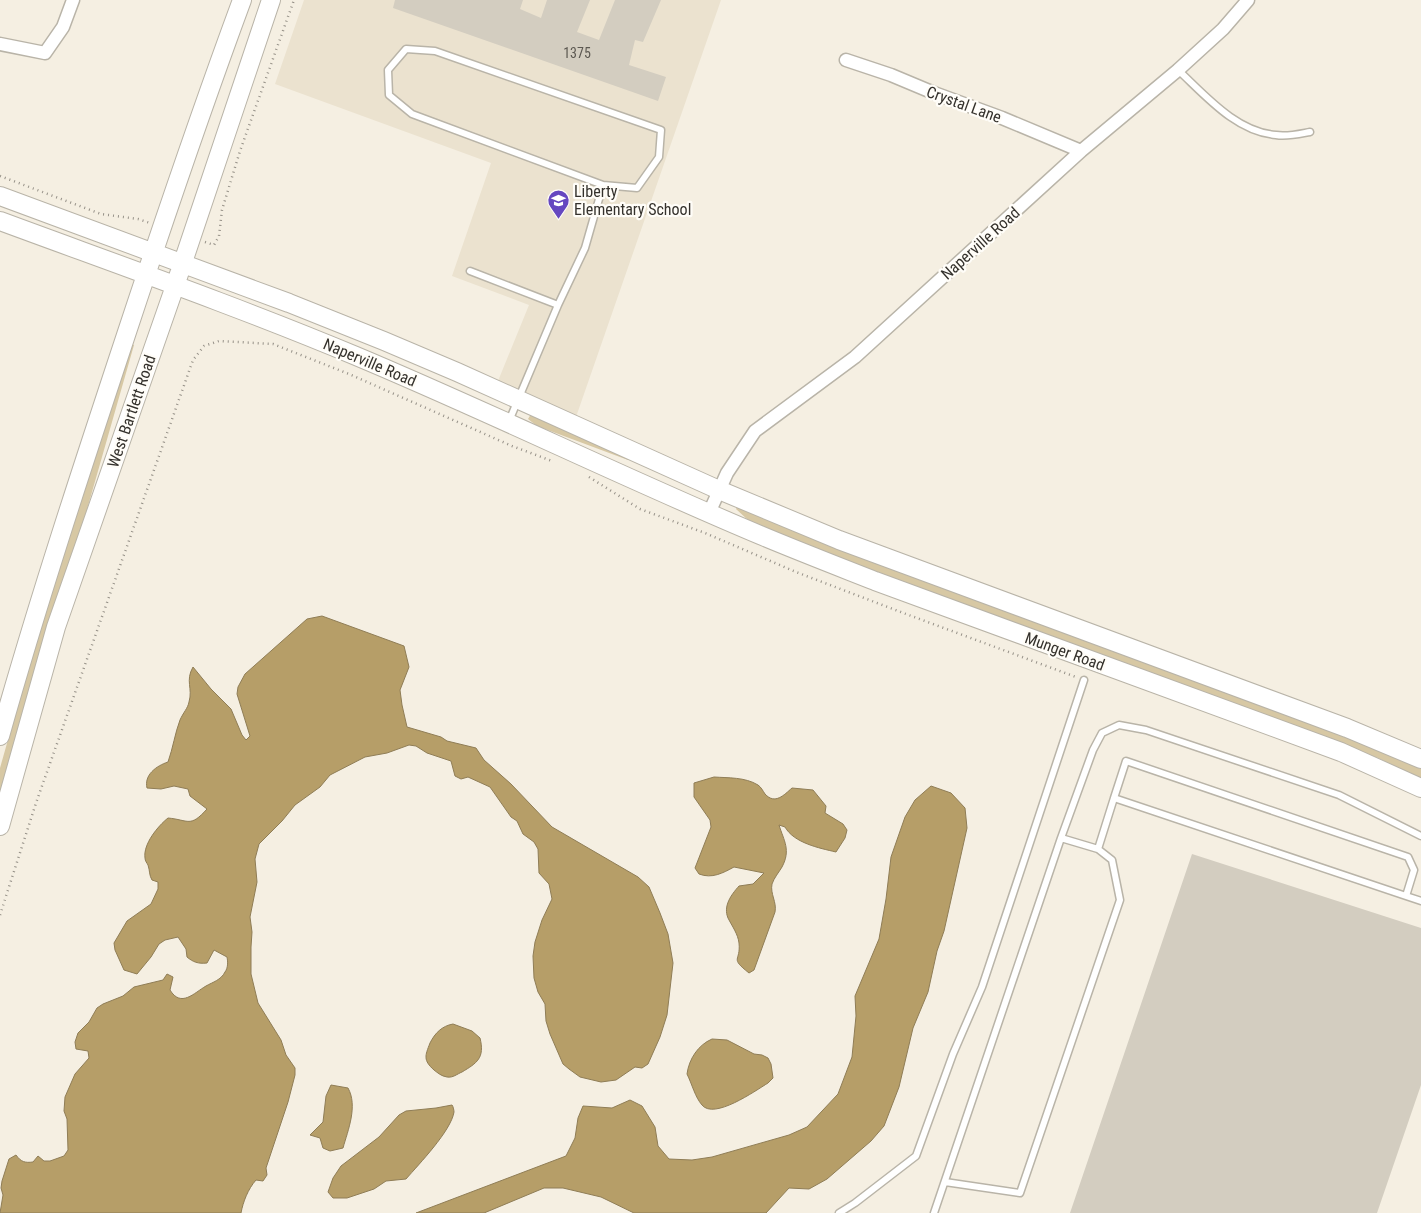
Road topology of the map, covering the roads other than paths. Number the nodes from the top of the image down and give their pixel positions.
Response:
1 (73, 0) edge
2 (242, 0) edge
3 (271, 0) edge
4 (1248, 0) edge
5 (0, 44) edge
6 (846, 60) dead end
7 (1178, 70) junction
8 (1310, 132) dead end
9 (1081, 151) junction
10 (604, 185) junction
11 (0, 196) edge
12 (0, 221) edge
13 (154, 252) junction
14 (183, 263) junction
15 (470, 271) dead end
16 (146, 275) junction
17 (175, 286) junction
18 (558, 305) junction
19 (519, 400) junction
20 (509, 422) junction
21 (719, 490) junction
22 (709, 513) junction
23 (1084, 680) road end
24 (0, 736) edge
25 (1421, 760) edge
26 (1421, 788) edge
27 (1114, 798) junction
28 (0, 826) edge
29 (1421, 836) edge
30 (1062, 838) junction
31 (1098, 849) junction
32 (1406, 896) junction
33 (1421, 901) edge
34 (945, 1182) junction
35 (839, 1213) edge
36 (934, 1213) edge

1 - 5 street
2 - 13 street, West Bartlett Road
3 - 14 street, West Bartlett Road
4 - 7 street, Naperville Road
6 - 9 street, Crystal Lane
7 - 8 lane
7 - 9 street, Naperville Road
9 - 21 street, Naperville Road
10 - 10 lane
10 - 18 lane
11 - 13 street, Naperville Road
12 - 16 street, Naperville Road
13 - 14 street, Naperville Road
13 - 16 street, West Bartlett Road
14 - 17 street, West Bartlett Road
14 - 19 street, Naperville Road
15 - 18 lane
16 - 17 street, Naperville Road
16 - 24 street, West Bartlett Road
17 - 20 street, Naperville Road
17 - 28 street, West Bartlett Road
18 - 19 lane
19 - 20 lane
19 - 21 street, Naperville Road
20 - 22 street, Naperville Road
21 - 22 street, Naperville Road
21 - 25 street, Munger Road
22 - 26 street, Munger Road
23 - 35 lane
27 - 31 lane
27 - 32 lane
27 - 32 lane
29 - 30 lane
30 - 31 lane
30 - 34 lane
31 - 34 lane
32 - 33 lane
34 - 36 lane

